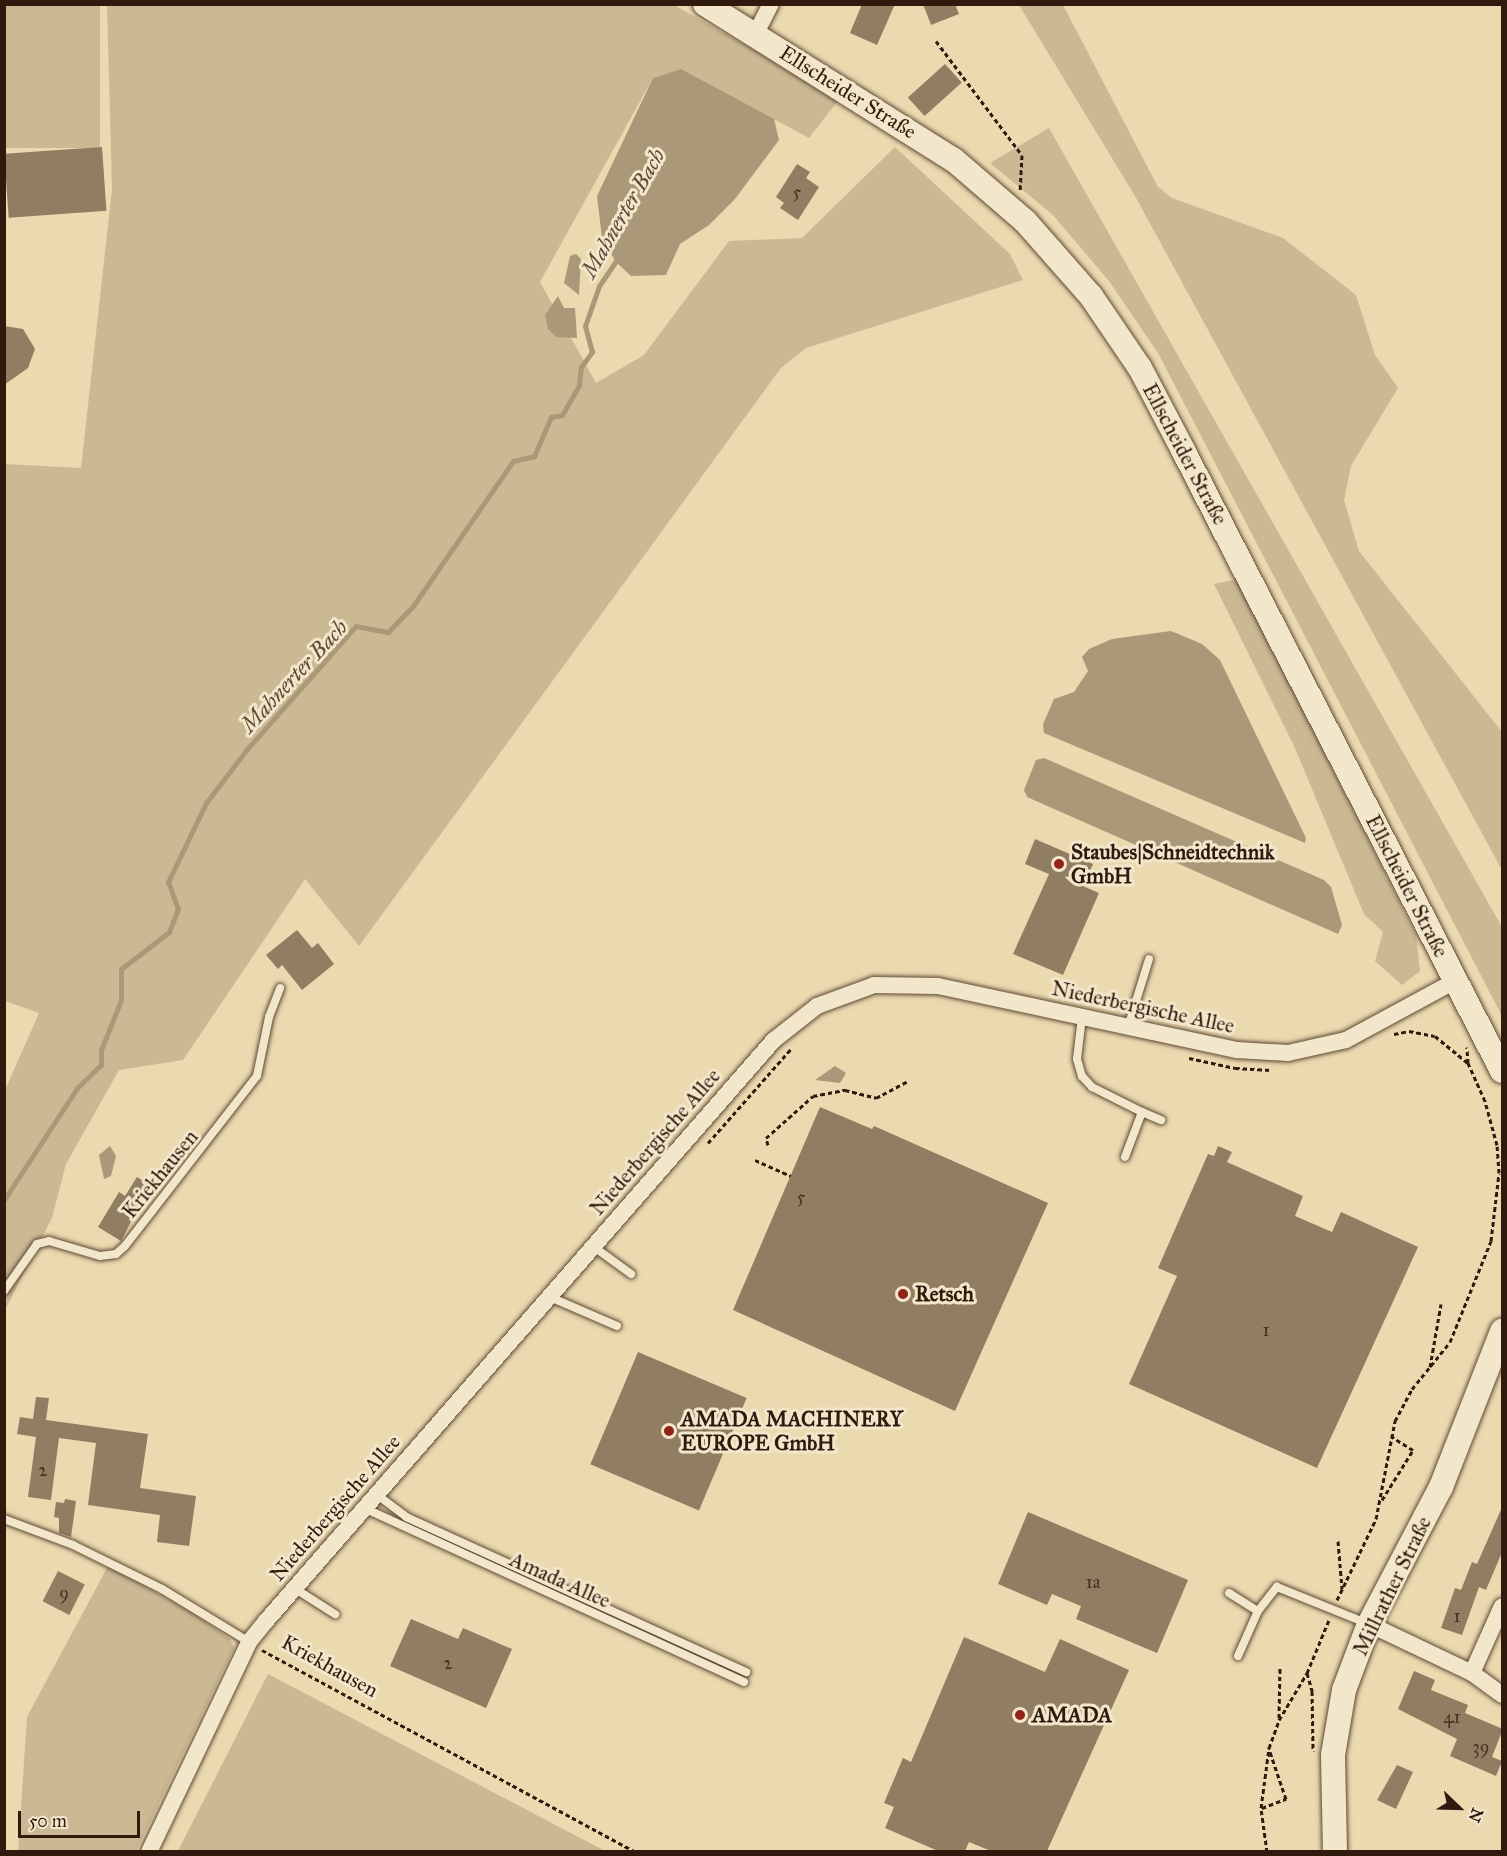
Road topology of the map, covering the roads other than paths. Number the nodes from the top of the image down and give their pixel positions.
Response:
1 (705, 4) edge
2 (771, 4) edge
3 (755, 35) junction
4 (1149, 959) dead end
5 (1455, 981) junction
6 (280, 987) dead end
7 (1082, 1017) junction
8 (1128, 1027) junction
9 (1494, 1050) edge
10 (1142, 1112) junction
11 (1161, 1120) dead end
12 (1125, 1156) dead end
13 (594, 1247) junction
14 (631, 1274) dead end
15 (4, 1291) edge
16 (550, 1297) junction
17 (617, 1326) dead end
18 (1503, 1331) edge
19 (376, 1494) junction
20 (364, 1508) junction
21 (4, 1519) edge
22 (294, 1588) junction
23 (1229, 1593) dead end
24 (1503, 1606) edge
25 (1258, 1611) junction
26 (335, 1614) dead end
27 (1369, 1624) junction
28 (249, 1642) junction
29 (1238, 1656) dead end
30 (746, 1671) dead end
31 (1472, 1672) junction
32 (744, 1682) dead end
33 (1503, 1695) edge
34 (149, 1851) edge
35 (1335, 1851) edge

1 - 3 street, Ellscheider Straße
2 - 3 street
3 - 5 street, Ellscheider Straße
4 - 8 lane
5 - 8 street, Niederbergische Allee
5 - 9 street, Ellscheider Straße
6 - 15 lane, Kriekhausen
7 - 8 street, Niederbergische Allee
7 - 10 lane
7 - 13 street, Niederbergische Allee
10 - 11 lane
10 - 12 lane
13 - 14 lane
13 - 16 street, Niederbergische Allee
16 - 17 lane
16 - 19 street, Niederbergische Allee
18 - 27 street, Millrather Straße
19 - 20 street, Niederbergische Allee
19 - 30 lane, Amada Allee
20 - 22 street, Niederbergische Allee
20 - 32 lane, Amada Allee
21 - 28 lane, Kriekhausen
22 - 26 lane
22 - 28 street, Niederbergische Allee
23 - 25 lane
24 - 31 street
25 - 27 lane
25 - 29 lane
27 - 31 street
27 - 35 street, Millrather Straße
28 - 34 street, Niederbergische Allee
31 - 33 street

